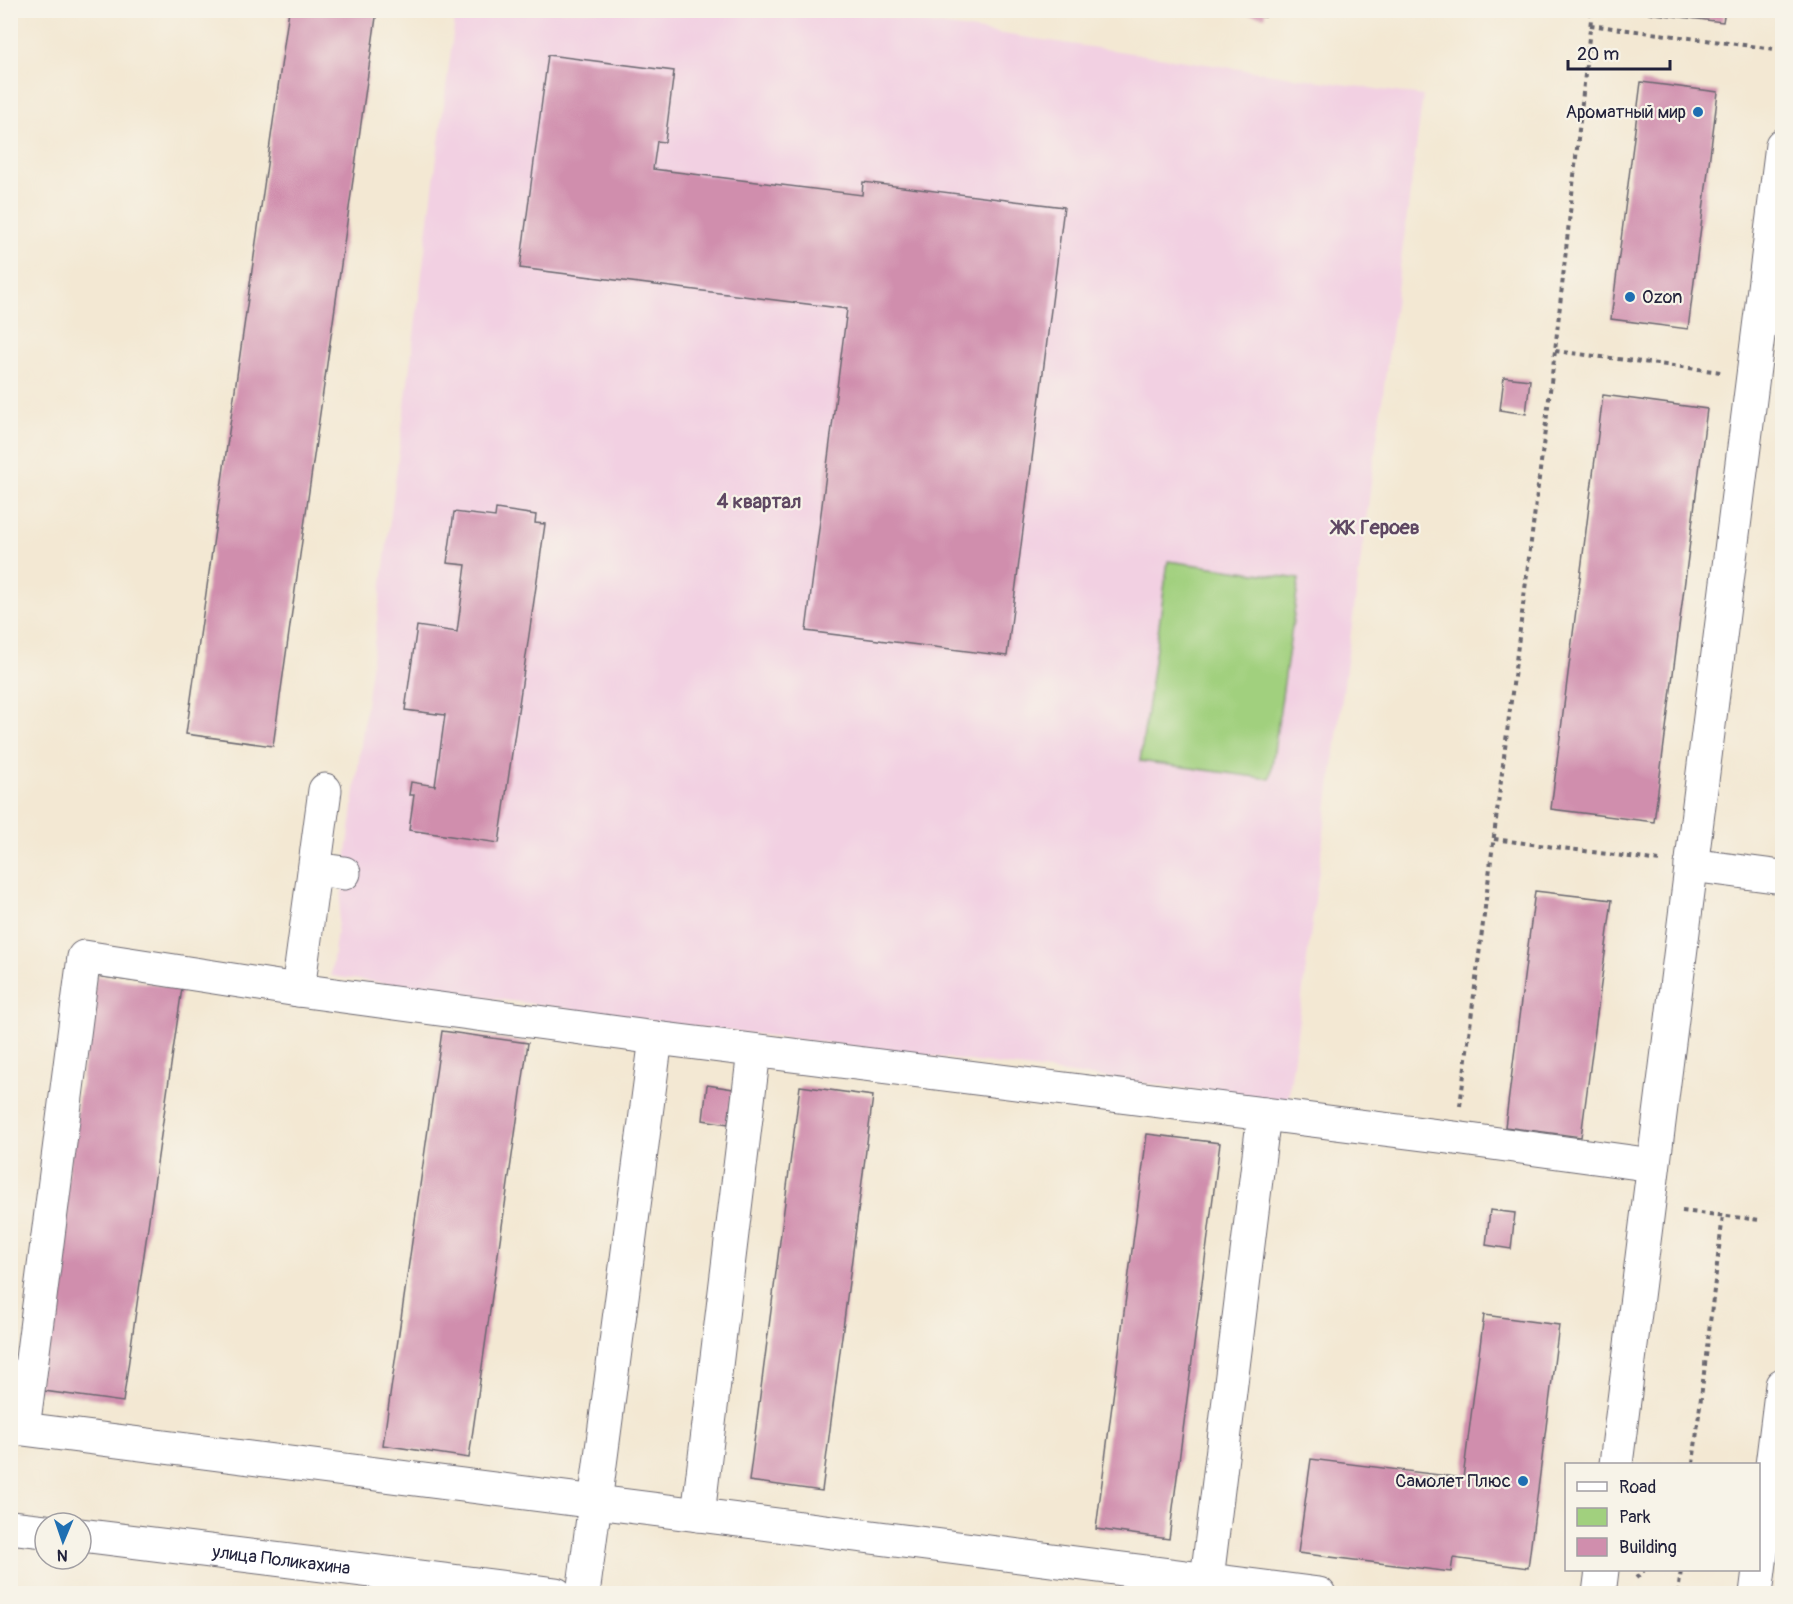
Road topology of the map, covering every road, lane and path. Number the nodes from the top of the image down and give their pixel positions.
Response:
1 (1592, 10) edge
2 (1590, 25) junction
3 (1782, 50) edge
4 (1782, 145) edge
5 (1555, 351) junction
6 (1753, 376) junction
7 (325, 790) dead end
8 (1494, 839) junction
9 (1691, 865) junction
10 (1782, 877) edge
11 (298, 990) junction
12 (656, 1038) junction
13 (754, 1051) junction
14 (1264, 1114) junction
15 (1455, 1138) junction
16 (1653, 1166) junction
17 (1648, 1207) junction
18 (1723, 1215) junction
19 (1761, 1220) dead end
20 (1782, 1385) edge
21 (1616, 1463) edge
22 (1694, 1463) edge
23 (596, 1503) junction
24 (698, 1515) junction
25 (10, 1527) edge
26 (33, 1530) edge
27 (93, 1536) edge
28 (1760, 1561) edge
29 (1602, 1571) edge
30 (1681, 1571) edge
31 (1759, 1571) edge
32 (1207, 1579) junction
33 (556, 1593) edge
34 (584, 1593) edge
35 (1319, 1593) edge
36 (1599, 1593) edge
37 (1678, 1593) edge
38 (1756, 1593) edge

1 - 2 path
2 - 3 path
2 - 5 path
4 - 6 street
5 - 6 path
5 - 8 path
6 - 9 street
7 - 11 street
8 - 9 path
8 - 15 path
9 - 10 street
9 - 16 street
11 - 12 street
11 - 23 street
12 - 13 street
12 - 23 street
13 - 14 street
13 - 24 street
14 - 15 street
14 - 32 street
15 - 16 street
16 - 17 street
17 - 18 path
17 - 21 street
18 - 19 path
18 - 22 path
20 - 28 street
23 - 24 street
23 - 34 street
24 - 32 street
25 - 26 street
27 - 33 street, улица Поликахина
29 - 36 street
30 - 37 path
31 - 38 street
32 - 35 street

